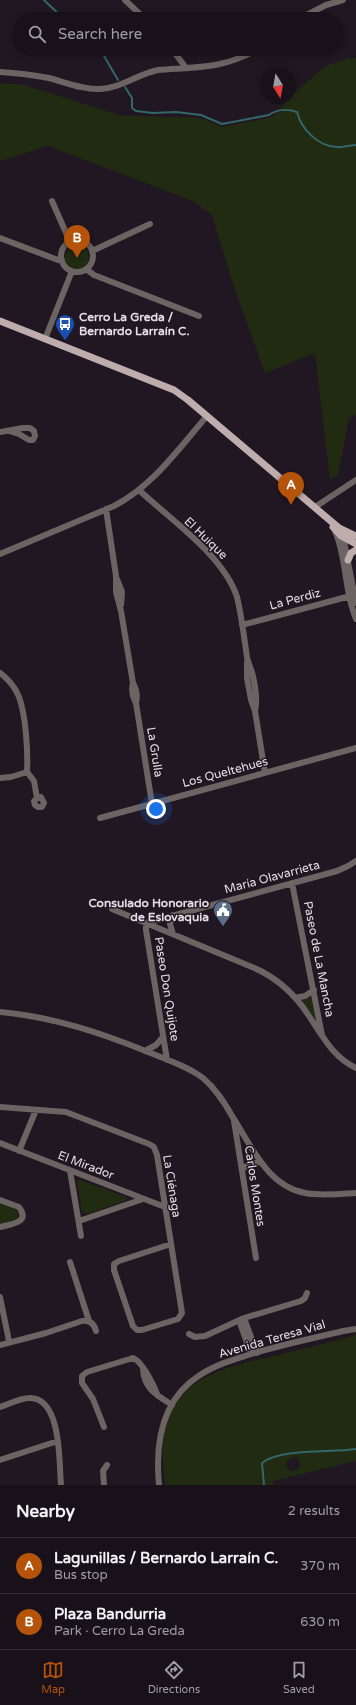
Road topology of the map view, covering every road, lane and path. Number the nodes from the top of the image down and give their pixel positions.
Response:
1 (125, 0) edge
2 (343, 0) edge
3 (138, 12) edge
4 (312, 12) edge
5 (177, 56) edge
6 (243, 56) edge
7 (186, 68) junction
8 (0, 72) edge
9 (52, 201) dead end
10 (150, 224) dead end
11 (0, 238) edge
12 (70, 242) junction
13 (92, 251) junction
14 (62, 260) junction
15 (86, 269) junction
16 (72, 271) junction
17 (199, 316) dead end
18 (0, 321) edge
19 (45, 339) junction
20 (207, 416) junction
21 (9, 431) dead end
22 (0, 432) edge
23 (356, 480) edge
24 (139, 490) junction
25 (315, 507) junction
26 (106, 510) junction
27 (334, 526) junction
28 (356, 536) edge
29 (344, 539) junction
30 (356, 544) edge
31 (356, 550) edge
32 (0, 554) edge
33 (348, 560) junction
34 (352, 596) junction
35 (356, 603) edge
36 (356, 617) edge
37 (242, 625) junction
38 (0, 673) edge
39 (356, 748) edge
40 (27, 772) junction
41 (265, 773) junction
42 (0, 778) edge
43 (37, 798) dead end
44 (152, 804) junction
45 (100, 818) dead end
46 (356, 861) edge
47 (292, 883) junction
48 (112, 909) dead end
49 (173, 916) junction
50 (146, 923) junction
51 (173, 934) junction
52 (314, 990) junction
53 (295, 998) junction
54 (0, 1012) edge
55 (163, 1037) junction
56 (323, 1039) junction
57 (145, 1051) junction
58 (167, 1060) junction
59 (356, 1068) edge
60 (0, 1107) edge
61 (36, 1110) junction
62 (233, 1117) junction
63 (0, 1143) edge
64 (19, 1151) junction
65 (261, 1162) junction
66 (242, 1169) junction
67 (70, 1171) junction
68 (356, 1193) edge
69 (143, 1199) junction
70 (0, 1200) edge
71 (165, 1207) junction
72 (79, 1221) junction
73 (0, 1226) edge
74 (81, 1236) dead end
75 (171, 1244) junction
76 (256, 1258) dead end
77 (70, 1262) dead end
78 (307, 1293) dead end
79 (0, 1297) edge
80 (242, 1319) junction
81 (90, 1321) junction
82 (356, 1329) edge
83 (96, 1330) dead end
84 (189, 1334) dead end
85 (10, 1341) junction
86 (0, 1344) edge
87 (254, 1354) junction
88 (172, 1405) junction
89 (0, 1407) edge
90 (104, 1427) dead end
91 (58, 1441) junction
92 (0, 1460) edge
93 (107, 1464) dead end
94 (61, 1485) edge
95 (104, 1485) edge
96 (159, 1485) edge

1 - 3 street
2 - 4 street
5 - 7 street
6 - 7 street
7 - 8 street
9 - 12 street
10 - 13 street
11 - 14 street
12 - 13 street
12 - 14 street
13 - 15 street
14 - 16 street
15 - 16 street
15 - 17 street
16 - 19 street
18 - 19 main road
19 - 20 main road
20 - 24 street
20 - 25 main road
21 - 22 street
23 - 25 street
24 - 26 street
24 - 37 street, El Huique
25 - 27 main road
26 - 32 street
26 - 44 street, La Grulla
27 - 28 main road
27 - 29 main road
27 - 34 street
29 - 30 main road
29 - 33 street
31 - 33 main road
33 - 34 street
34 - 35 street
34 - 36 street
34 - 37 street, La Perdiz
37 - 41 street, El Huique
38 - 40 street
39 - 41 street, Los Queltehues
40 - 42 street
40 - 43 street
41 - 44 street, Los Queltehues
44 - 45 street, Los Queltehues
46 - 47 street, María Olavarrieta
47 - 49 street, María Olavarrieta
47 - 52 street, Paseo de La Mancha
48 - 50 street
49 - 50 street, María Olavarrieta
49 - 51 street
50 - 51 street
50 - 55 street, Paseo Don Quijote
51 - 53 street
52 - 53 street
52 - 56 street, Paseo de La Mancha
53 - 56 street
54 - 57 street
55 - 57 street
55 - 58 street, Paseo Don Quijote
56 - 59 street
57 - 58 street
58 - 62 street
60 - 61 street, La Ciénaga
61 - 64 street
61 - 71 street, La Ciénaga
62 - 65 street
62 - 66 street, Carlos Montes
63 - 64 street, El Mirador
64 - 67 street, El Mirador
65 - 66 street
65 - 68 street
66 - 76 street, Carlos Montes
67 - 69 street, El Mirador
67 - 72 street
69 - 71 street, El Mirador
69 - 72 street
70 - 73 street
71 - 75 street, La Ciénaga
72 - 74 street
75 - 75 street, La Ciénaga
77 - 81 street
78 - 80 street
79 - 85 street
80 - 84 street
80 - 87 street
81 - 83 street
81 - 85 street
82 - 87 street, Avenida Teresa Vial
85 - 86 street
87 - 88 street, Avenida Teresa Vial
88 - 90 street
88 - 96 street, Avenida Teresa Vial
89 - 91 street
91 - 92 street
91 - 94 street
93 - 95 street

